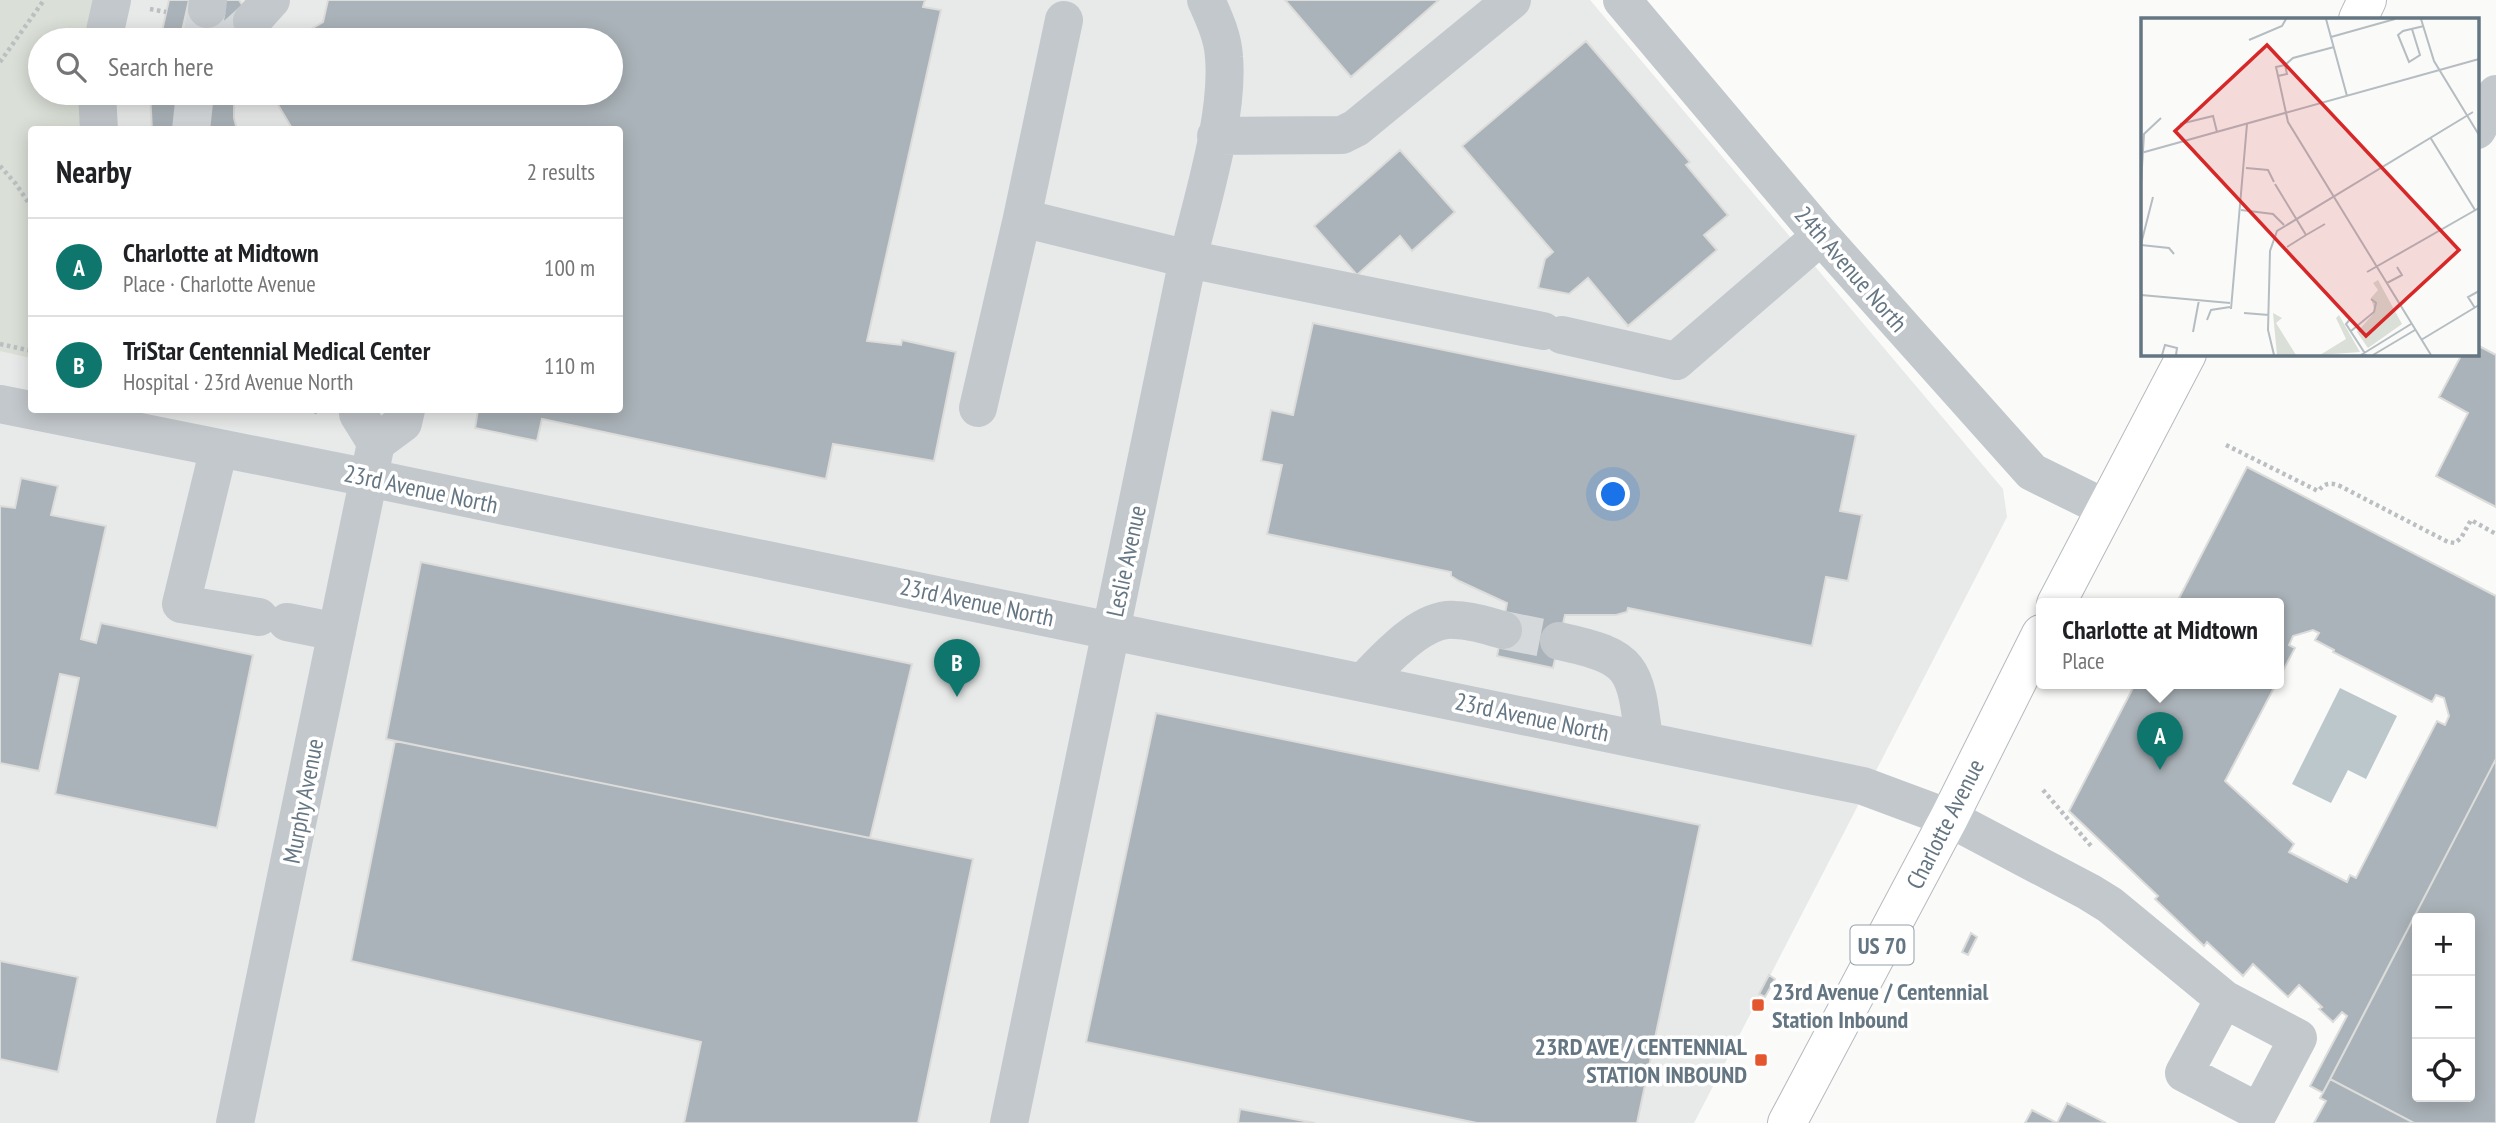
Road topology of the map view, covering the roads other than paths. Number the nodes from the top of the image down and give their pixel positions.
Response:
1 (112, 0) edge
2 (1206, 0) edge
3 (1512, 0) edge
4 (1622, 0) edge
5 (2367, 0) edge
6 (2358, 18) edge
7 (1064, 20) dead end
8 (106, 28) edge
9 (2496, 94) edge
10 (98, 105) edge
11 (99, 126) edge
12 (2478, 128) edge
13 (1216, 136) junction
14 (1022, 218) junction
15 (1821, 236) junction
16 (1188, 259) junction
17 (2186, 355) edge
18 (0, 404) edge
19 (978, 408) dead end
20 (28, 410) edge
21 (45, 413) edge
22 (358, 413) edge
23 (405, 413) edge
24 (219, 448) junction
25 (372, 461) junction
26 (2105, 508) junction
27 (2059, 598) edge
28 (1111, 630) junction
29 (1503, 630) tunnel mouth
30 (337, 632) junction
31 (1559, 641) tunnel mouth
32 (2036, 644) edge
33 (1363, 682) junction
34 (1644, 740) junction
35 (1949, 818) junction
36 (2224, 999) junction
37 (2260, 1118) edge
38 (235, 1123) edge
39 (1009, 1123) edge
40 (1787, 1123) edge

1 - 8 street
2 - 13 street, Leslie Avenue
3 - 13 street
4 - 15 street, 24th Avenue North
5 - 6 main road
7 - 14 street
9 - 12 street
10 - 11 street
13 - 16 street, Leslie Avenue
14 - 16 street
14 - 19 street
15 - 16 street
15 - 26 street, 24th Avenue North
16 - 28 street, Leslie Avenue
17 - 26 main road
18 - 20 street, 23rd Avenue North
21 - 24 street, 23rd Avenue North
22 - 25 street
23 - 25 street
24 - 25 street, 23rd Avenue North
24 - 30 street
25 - 28 street, 23rd Avenue North
25 - 30 street, Murphy Avenue
26 - 27 main road
28 - 33 street, 23rd Avenue North
28 - 39 street, Leslie Avenue
29 - 33 street
30 - 38 street, Murphy Avenue
31 - 34 street
32 - 35 main road, Charlotte Avenue / US 70
33 - 34 street, 23rd Avenue North
34 - 35 street, 23rd Avenue North
35 - 36 street, 23rd Avenue North
35 - 40 main road, Charlotte Avenue / US 70
36 - 37 street, 23rd Avenue North
36 - 37 street

